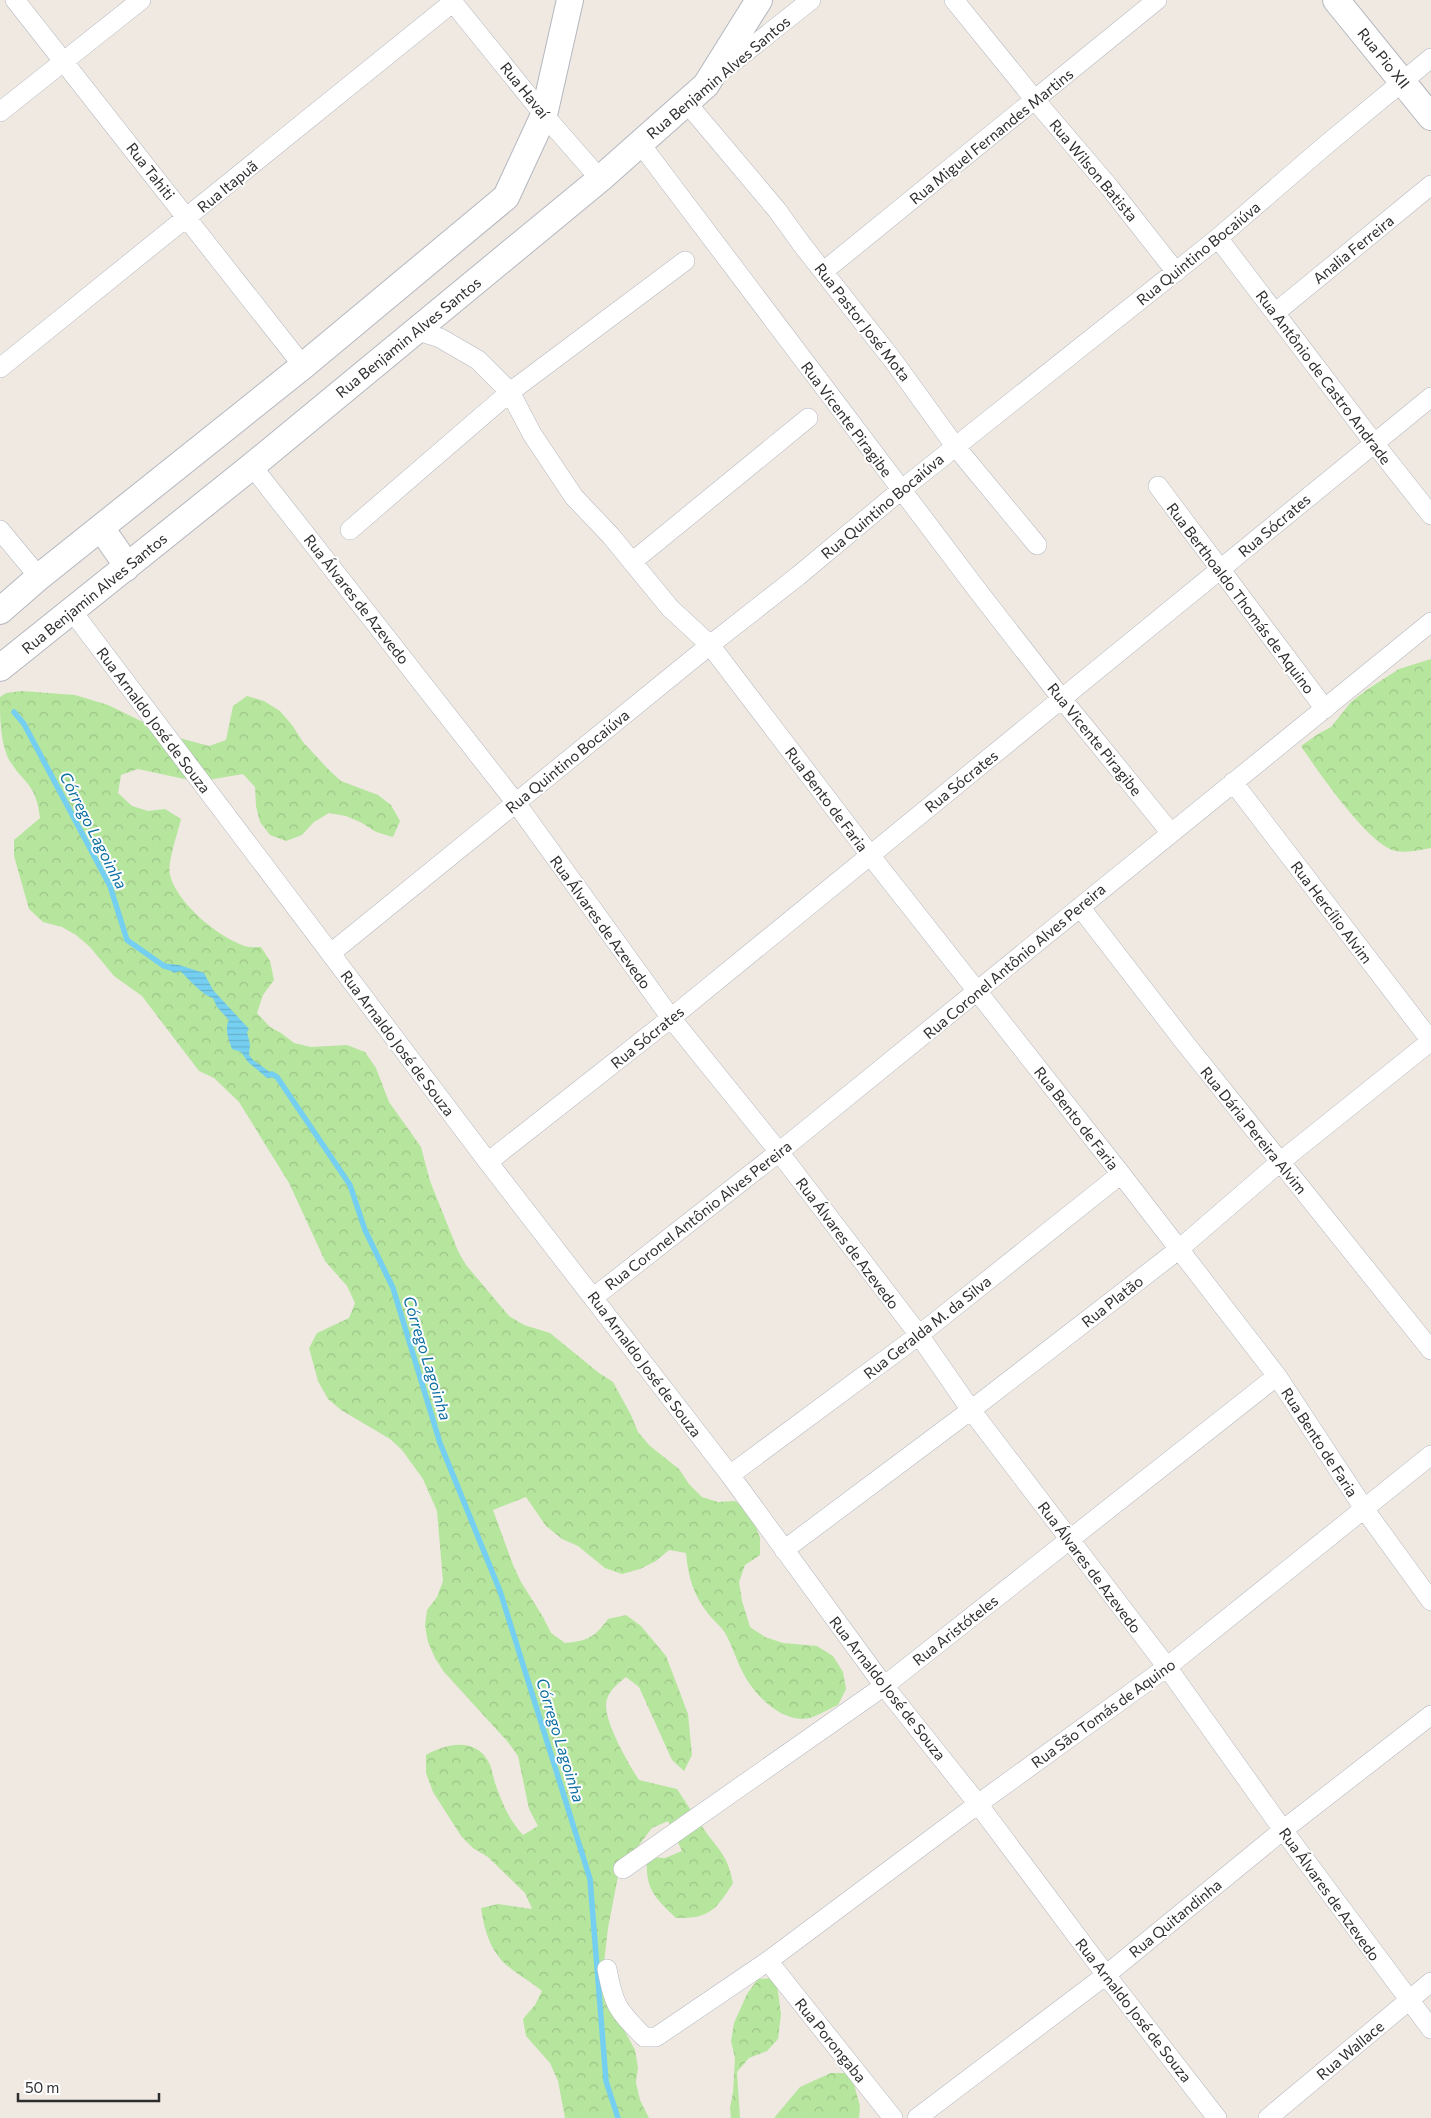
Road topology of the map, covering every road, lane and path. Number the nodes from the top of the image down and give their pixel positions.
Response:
1 (15, 0) edge
2 (141, 0) edge
3 (570, 0) edge
4 (759, 0) edge
5 (811, 0) edge
6 (954, 0) edge
7 (1157, 0) edge
8 (1336, 0) edge
9 (452, 1) edge
10 (1431, 58) edge
11 (65, 62) junction
12 (1402, 81) junction
13 (706, 84) junction
14 (1035, 100) junction
15 (686, 102) junction
16 (0, 112) edge
17 (544, 115) junction
18 (1431, 117) edge
19 (639, 142) junction
20 (600, 180) junction
21 (1431, 185) edge
22 (188, 218) junction
23 (1218, 238) junction
24 (685, 261) dead end
25 (824, 271) junction
26 (1176, 272) junction
27 (1275, 313) junction
28 (418, 331) junction
29 (303, 366) junction
30 (0, 368) edge
31 (510, 392) junction
32 (1431, 397) edge
33 (808, 418) dead end
34 (1374, 443) junction
35 (955, 446) junction
36 (252, 466) junction
37 (1158, 486) dead end
38 (900, 490) junction
39 (1431, 515) edge
40 (101, 528) junction
41 (0, 530) edge
42 (350, 530) dead end
43 (1037, 545) dead end
44 (632, 562) junction
45 (126, 568) junction
46 (1221, 570) junction
47 (39, 577) junction
48 (0, 611) edge
49 (72, 611) junction
50 (1431, 622) edge
51 (710, 645) junction
52 (2, 666) edge
53 (1062, 699) junction
54 (1325, 709) junction
55 (1233, 782) junction
56 (516, 803) junction
57 (1171, 833) junction
58 (870, 855) junction
59 (1080, 907) junction
60 (330, 953) junction
61 (978, 992) junction
62 (671, 1018) junction
63 (1431, 1041) edge
64 (780, 1152) junction
65 (488, 1162) junction
66 (1280, 1162) junction
67 (1121, 1174) junction
68 (1178, 1250) junction
69 (594, 1297) junction
70 (919, 1336) junction
71 (1431, 1350) edge
72 (1277, 1376) junction
73 (971, 1410) junction
74 (1431, 1455) edge
75 (730, 1475) junction
76 (1365, 1510) junction
77 (1069, 1540) junction
78 (784, 1550) junction
79 (1431, 1601) edge
80 (1167, 1667) junction
81 (884, 1686) junction
82 (1431, 1716) edge
83 (978, 1804) junction
84 (1284, 1830) junction
85 (623, 1869) dead end
86 (768, 1962) junction
87 (607, 1969) dead end
88 (1106, 1975) junction
89 (1431, 1982) edge
90 (1408, 2001) junction
91 (1431, 2029) edge
92 (893, 2118) edge
93 (917, 2118) edge
94 (1217, 2118) edge
95 (1268, 2118) edge

1 - 11 street, Rua Tahiti
2 - 11 street
3 - 17 main road
4 - 13 main road
5 - 13 street, Rua Benjamin Alves Santos
6 - 14 street, Rua Wilson Batista
7 - 14 street, Rua Miguel Fernandes Martins
8 - 12 main road, Rua Pio XII
9 - 17 street, Rua Havaí
9 - 22 street, Rua Itapuã
10 - 12 street, Rua Quintino Bocaiúva
11 - 16 street
11 - 22 street, Rua Tahiti
12 - 18 main road, Rua Pio XII
12 - 23 street, Rua Quintino Bocaiúva
13 - 15 main road, Rua Benjamin Alves Santos
14 - 25 street, Rua Miguel Fernandes Martins
14 - 26 street, Rua Wilson Batista
15 - 19 main road, Rua Benjamin Alves Santos
15 - 25 street, Rua Pastor José Mota
17 - 20 street, Rua Havaí
17 - 29 main road
19 - 20 main road, Rua Benjamin Alves Santos
19 - 38 street, Rua Vicente Piragibe
20 - 28 main road, Rua Benjamin Alves Santos
21 - 27 street, Analia Ferreira
22 - 29 street, Rua Tahiti
22 - 30 street, Rua Itapuã
23 - 26 street, Rua Quintino Bocaiúva
23 - 27 street, Rua Antônio de Castro Andrade
24 - 31 street
25 - 35 street, Rua Pastor José Mota
26 - 35 street, Rua Quintino Bocaiúva
27 - 34 street, Rua Antônio de Castro Andrade
28 - 31 street, Rua Bento de Faria
28 - 36 main road, Rua Benjamin Alves Santos
29 - 40 main road
31 - 42 street
31 - 44 street, Rua Bento de Faria
32 - 34 street, Rua Sócrates
33 - 44 street
34 - 39 street, Rua Antônio de Castro Andrade
34 - 46 street, Rua Sócrates
35 - 38 street, Rua Quintino Bocaiúva
35 - 43 street, Rua Pastor José Mota
36 - 45 main road, Rua Benjamin Alves Santos
36 - 56 street, Rua Álvares de Azevedo
37 - 46 street, Rua Berthoaldo Thomás de Aquino
38 - 51 street, Rua Quintino Bocaiúva
38 - 53 street, Rua Vicente Piragibe
40 - 45 main road
40 - 47 main road
41 - 47 street
44 - 51 street, Rua Bento de Faria
45 - 49 main road, Rua Benjamin Alves Santos
46 - 53 street, Rua Sócrates
46 - 54 street, Rua Berthoaldo Thomás de Aquino
47 - 48 main road
49 - 52 main road, Rua Benjamin Alves Santos
49 - 60 street, Rua Arnaldo José de Souza
50 - 54 street, Rua Coronel Antônio Alves Pereira
51 - 56 street, Rua Quintino Bocaiúva
51 - 58 street, Rua Bento de Faria
53 - 57 street, Rua Vicente Piragibe
53 - 58 street, Rua Sócrates
54 - 55 street, Rua Coronel Antônio Alves Pereira
55 - 57 street, Rua Coronel Antônio Alves Pereira
55 - 63 street, Rua Hercílio Alvim
56 - 60 street, Rua Quintino Bocaiúva
56 - 62 street, Rua Álvares de Azevedo
57 - 59 street, Rua Coronel Antônio Alves Pereira
58 - 61 street, Rua Bento de Faria
58 - 62 street, Rua Sócrates
59 - 61 street, Rua Coronel Antônio Alves Pereira
59 - 66 street, Rua Dária Pereira Alvim
60 - 65 street, Rua Arnaldo José de Souza
61 - 64 street, Rua Coronel Antônio Alves Pereira
61 - 67 street, Rua Bento de Faria
62 - 64 street, Rua Álvares de Azevedo
62 - 65 street, Rua Sócrates
63 - 66 street, Rua Platão
64 - 69 street, Rua Coronel Antônio Alves Pereira
64 - 70 street, Rua Álvares de Azevedo
65 - 69 street, Rua Arnaldo José de Souza
66 - 68 street, Rua Platão
66 - 71 street, Rua Dária Pereira Alvim
67 - 68 street, Rua Bento de Faria
67 - 70 street, Rua Geralda M. da Silva
68 - 72 street, Rua Bento de Faria
68 - 73 street, Rua Platão
69 - 75 street, Rua Arnaldo José de Souza
70 - 73 street, Rua Álvares de Azevedo
70 - 75 street, Rua Geralda M. da Silva
72 - 76 street, Rua Bento de Faria
72 - 77 street, Rua Aristóteles
73 - 77 street, Rua Álvares de Azevedo
73 - 78 street, Rua Platão
74 - 76 street, Rua São Tomás de Aquino
75 - 78 street, Rua Arnaldo José de Souza
76 - 79 street, Rua Bento de Faria
76 - 80 street, Rua São Tomás de Aquino
77 - 80 street, Rua Álvares de Azevedo
77 - 81 street, Rua Aristóteles
78 - 81 street, Rua Arnaldo José de Souza
80 - 83 street, Rua São Tomás de Aquino
80 - 84 street, Rua Álvares de Azevedo
81 - 83 street, Rua Arnaldo José de Souza
81 - 85 street, Rua Aristóteles
82 - 84 street, Rua Quitandinha
83 - 86 street, Rua São Tomás de Aquino
83 - 88 street, Rua Arnaldo José de Souza
84 - 88 street, Rua Quitandinha
84 - 90 street, Rua Álvares de Azevedo
86 - 87 street, Rua São Tomás de Aquino
86 - 92 street, Rua Porongaba
88 - 93 street, Rua Quitandinha
88 - 94 street, Rua Arnaldo José de Souza
89 - 90 street, Rua Wallace
90 - 91 street, Rua Álvares de Azevedo
90 - 95 street, Rua Wallace

